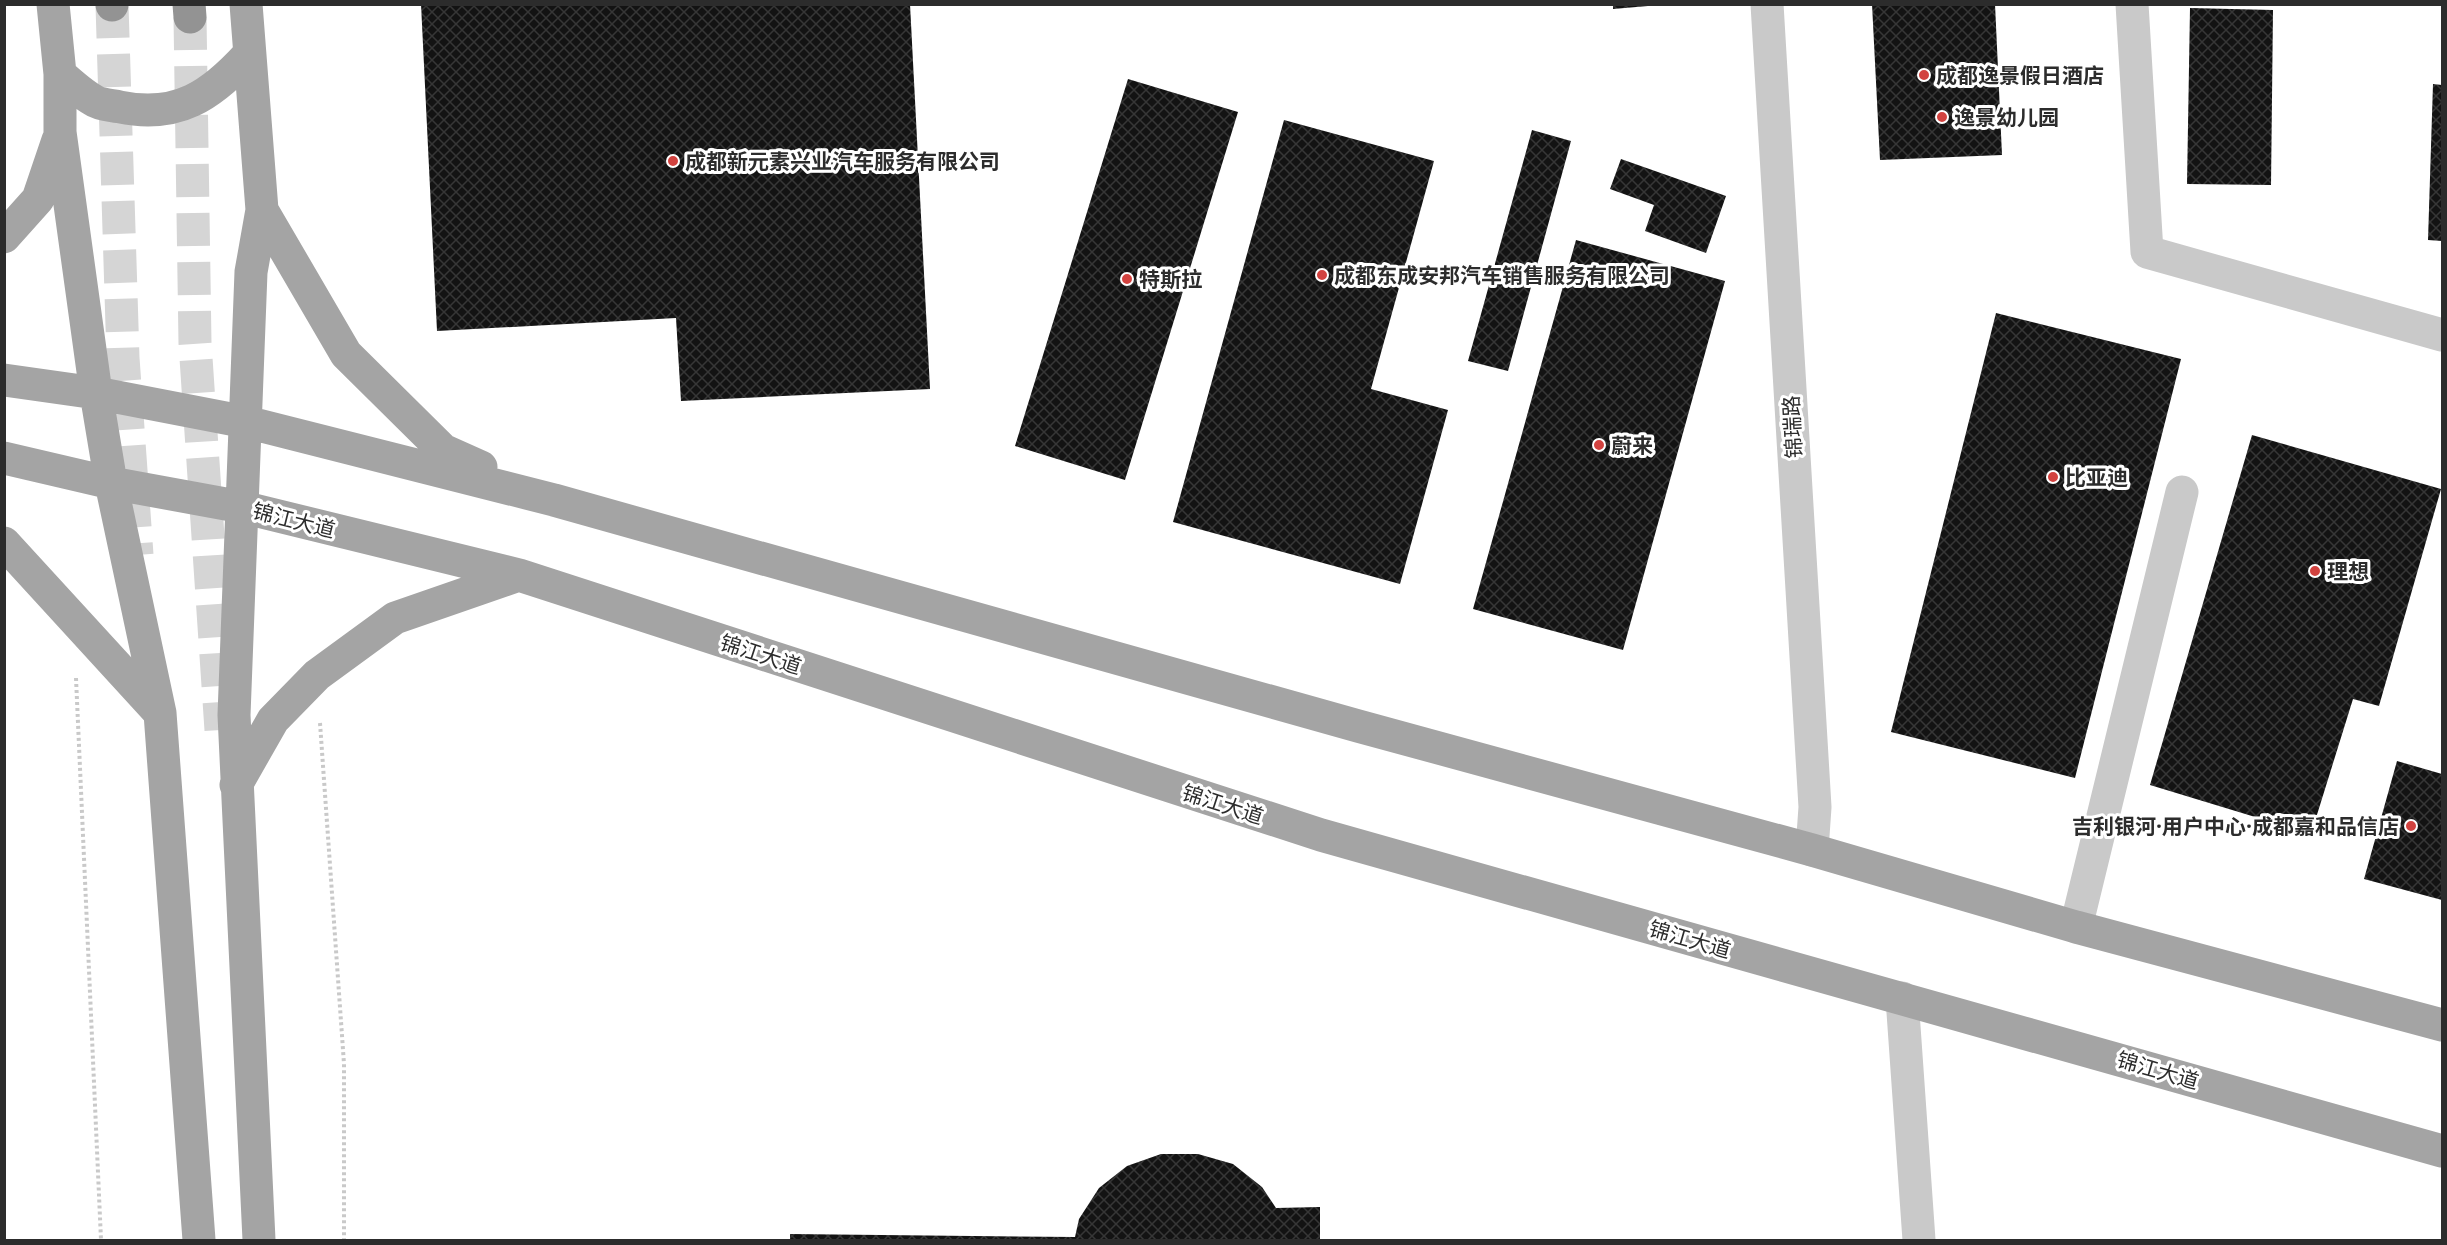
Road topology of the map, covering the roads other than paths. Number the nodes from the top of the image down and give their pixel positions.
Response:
1 (53, 4) edge
2 (246, 4) edge
3 (1767, 4) edge
4 (2132, 4) edge
5 (249, 54) junction
6 (60, 74) junction
7 (60, 132) junction
8 (262, 210) junction
9 (4, 237) edge
10 (2442, 335) edge
11 (4, 380) edge
12 (96, 393) junction
13 (246, 422) junction
14 (4, 458) edge
15 (111, 483) junction
16 (2182, 492) dead end
17 (554, 500) junction
18 (242, 507) junction
19 (4, 543) edge
20 (519, 576) junction
21 (160, 713) junction
22 (236, 785) junction
23 (1812, 850) junction
24 (2076, 927) junction
25 (1902, 998) junction
26 (2442, 1025) edge
27 (2442, 1151) edge
28 (199, 1240) edge
29 (259, 1240) edge
30 (1919, 1240) edge

1 - 6 main road
2 - 5 main road
3 - 23 street, 锦瑞路
4 - 10 street
5 - 6 main road
5 - 8 main road
6 - 7 main road
7 - 9 main road
7 - 12 main road
8 - 13 main road
8 - 17 main road
11 - 12 main road
12 - 13 main road
12 - 15 main road
13 - 17 main road
13 - 18 main road
14 - 15 main road, 锦江大道
15 - 18 main road, 锦江大道
15 - 21 main road
16 - 24 street
17 - 23 main road
18 - 20 main road, 锦江大道
18 - 22 main road
19 - 21 main road
20 - 22 main road
20 - 25 main road, 锦江大道
21 - 28 main road
22 - 29 main road
23 - 24 main road
24 - 26 main road
25 - 27 main road, 锦江大道
25 - 30 street

